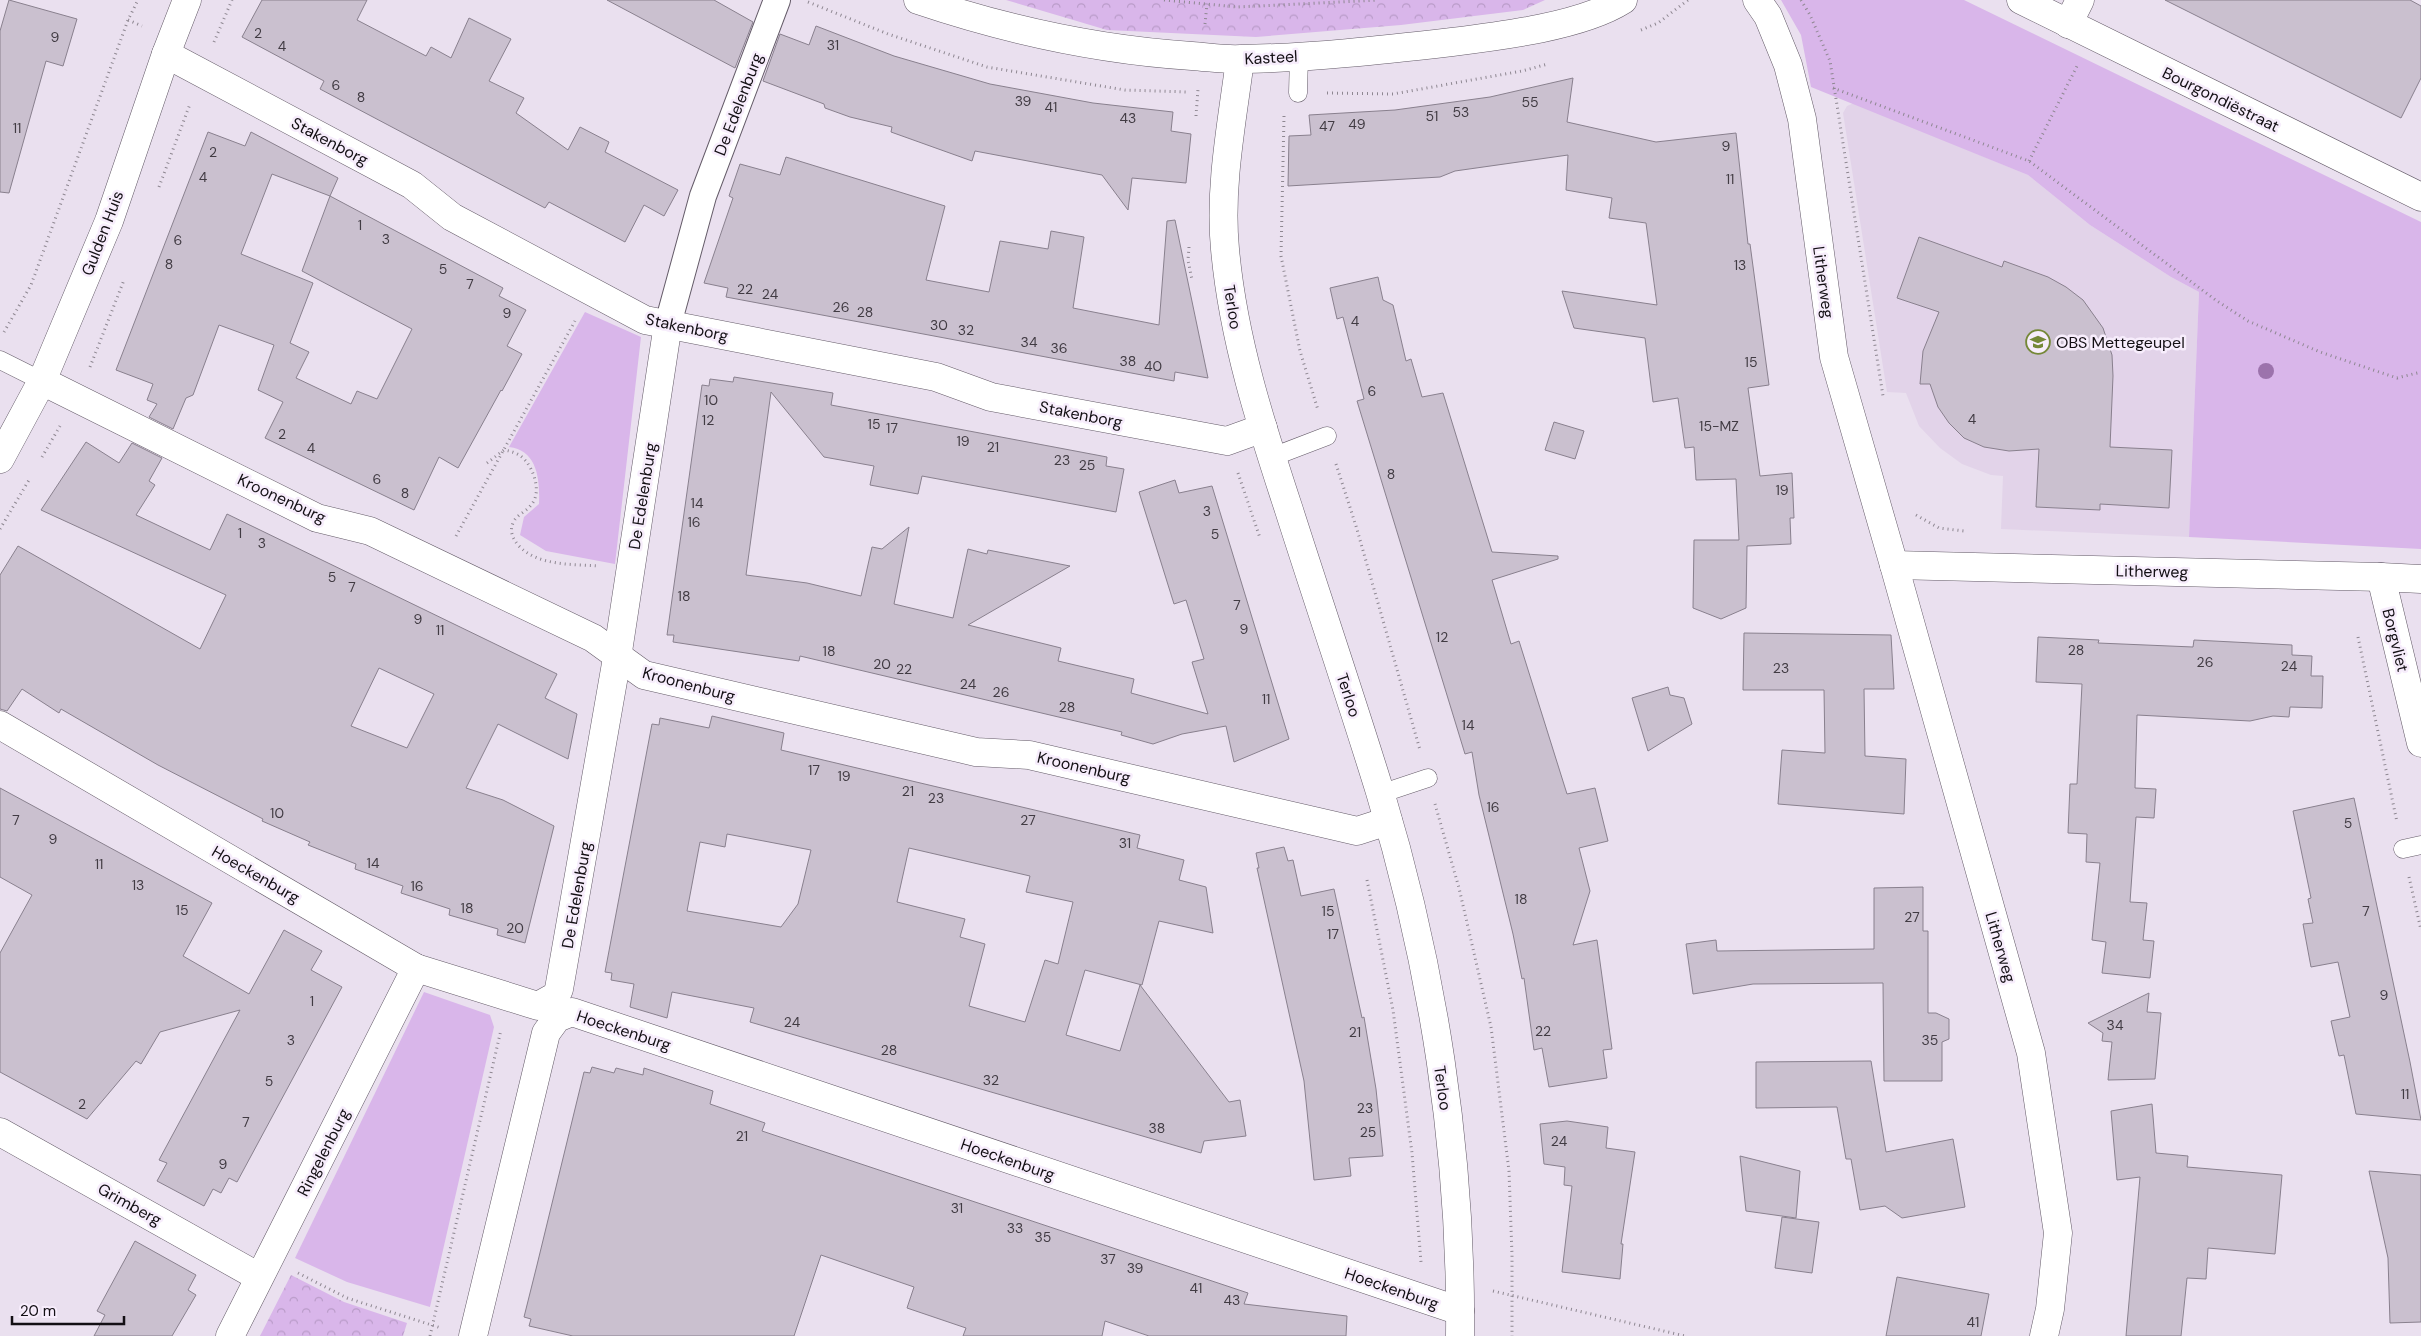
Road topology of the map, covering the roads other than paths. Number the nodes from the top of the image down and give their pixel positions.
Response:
1 (188, 0) edge
2 (777, 0) edge
3 (918, 0) edge
4 (1623, 0) edge
5 (1757, 0) edge
6 (2021, 0) edge
7 (2080, 0) edge
8 (2068, 24) junction
9 (166, 54) junction
10 (1300, 56) junction
11 (1240, 60) junction
12 (1298, 93) dead end
13 (2421, 197) edge
14 (668, 324) junction
15 (0, 360) edge
16 (42, 381) junction
17 (1263, 428) junction
18 (1327, 436) road end
19 (1272, 457) junction
20 (0, 459) edge
21 (1894, 565) junction
22 (2381, 577) junction
23 (2421, 579) edge
24 (617, 658) junction
25 (0, 725) edge
26 (2421, 743) edge
27 (1428, 778) road end
28 (1380, 794) junction
29 (1388, 821) junction
30 (2421, 845) edge
31 (2403, 849) road end
32 (416, 968) junction
33 (553, 1010) junction
34 (0, 1132) edge
35 (264, 1267) junction
36 (1460, 1323) edge
37 (474, 1335) edge
38 (230, 1336) edge
39 (2044, 1336) edge

1 - 9 street, Gulden Huis
2 - 14 street, De Edelenburg
3 - 11 street, Kasteel
4 - 10 street, Kasteel
5 - 21 street, Litherweg
6 - 8 street, Bourgondiëstraat
7 - 8 street
8 - 13 street, Bourgondiëstraat
9 - 14 street, Stakenborg
9 - 16 street, Gulden Huis
10 - 11 street, Kasteel
10 - 12 lane
11 - 17 street, Terloo
14 - 17 street, Stakenborg
14 - 24 street, De Edelenburg
15 - 16 lane
16 - 20 street, Gulden Huis
16 - 24 street, Kroonenburg
17 - 19 street, Terloo
18 - 19 lane
19 - 28 street, Terloo
21 - 22 street, Litherweg
21 - 39 street, Litherweg
22 - 23 street
22 - 26 street, Borgvliet
24 - 29 street, Kroonenburg
24 - 33 street, De Edelenburg
25 - 32 street, Hoeckenburg
27 - 28 lane
28 - 29 street, Terloo
29 - 36 street, Terloo
30 - 31 lane
32 - 33 street, Hoeckenburg
32 - 35 street, Ringelenburg
33 - 36 street, Hoeckenburg
33 - 37 street, De Edelenburg
34 - 35 street, Grimberg
35 - 38 street, Ringelenburg

